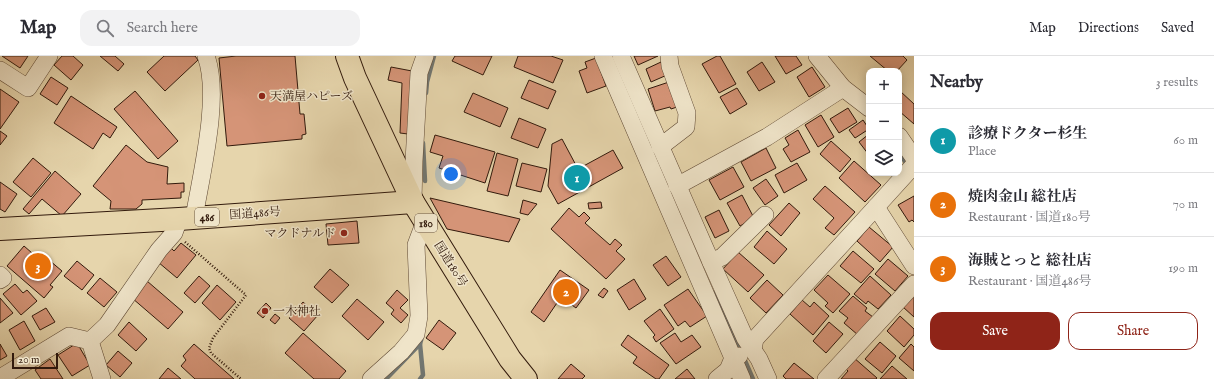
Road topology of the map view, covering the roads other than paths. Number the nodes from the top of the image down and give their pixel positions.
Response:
1 (49, 56) edge
2 (206, 56) edge
3 (347, 56) edge
4 (425, 56) edge
5 (602, 56) edge
6 (621, 56) edge
7 (669, 56) edge
8 (817, 56) edge
9 (0, 70) edge
10 (843, 88) junction
11 (866, 106) edge
12 (901, 140) edge
13 (660, 147) junction
14 (912, 165) edge
15 (677, 186) junction
16 (413, 202) junction
17 (876, 207) junction
18 (765, 215) dead end
19 (425, 221) junction
20 (182, 223) junction
21 (0, 229) edge
22 (711, 262) junction
23 (914, 266) edge
24 (0, 276) edge
25 (0, 280) edge
26 (914, 284) edge
27 (90, 341) junction
28 (742, 354) junction
29 (0, 378) edge
30 (102, 379) edge
31 (371, 379) edge
32 (526, 379) edge
33 (717, 379) edge
34 (742, 379) edge
35 (768, 379) edge
36 (826, 379) edge

1 - 9 street
2 - 20 street
3 - 16 highway, 国道180号 / 180
4 - 16 street
5 - 28 street
6 - 13 street
7 - 13 street
8 - 10 street
10 - 11 street
10 - 15 street
12 - 14 street
13 - 15 street
14 - 17 street
15 - 22 street
16 - 19 highway, 国道180号 / 180
16 - 20 highway, 国道486号 / 486
17 - 23 street
17 - 28 street
18 - 22 street
19 - 31 street
19 - 32 highway, 国道180号 / 180
20 - 21 highway, 国道486号 / 486
20 - 27 street
22 - 28 street
24 - 25 street
26 - 36 street
27 - 29 street
27 - 30 street
28 - 33 street
28 - 34 street
28 - 35 street

